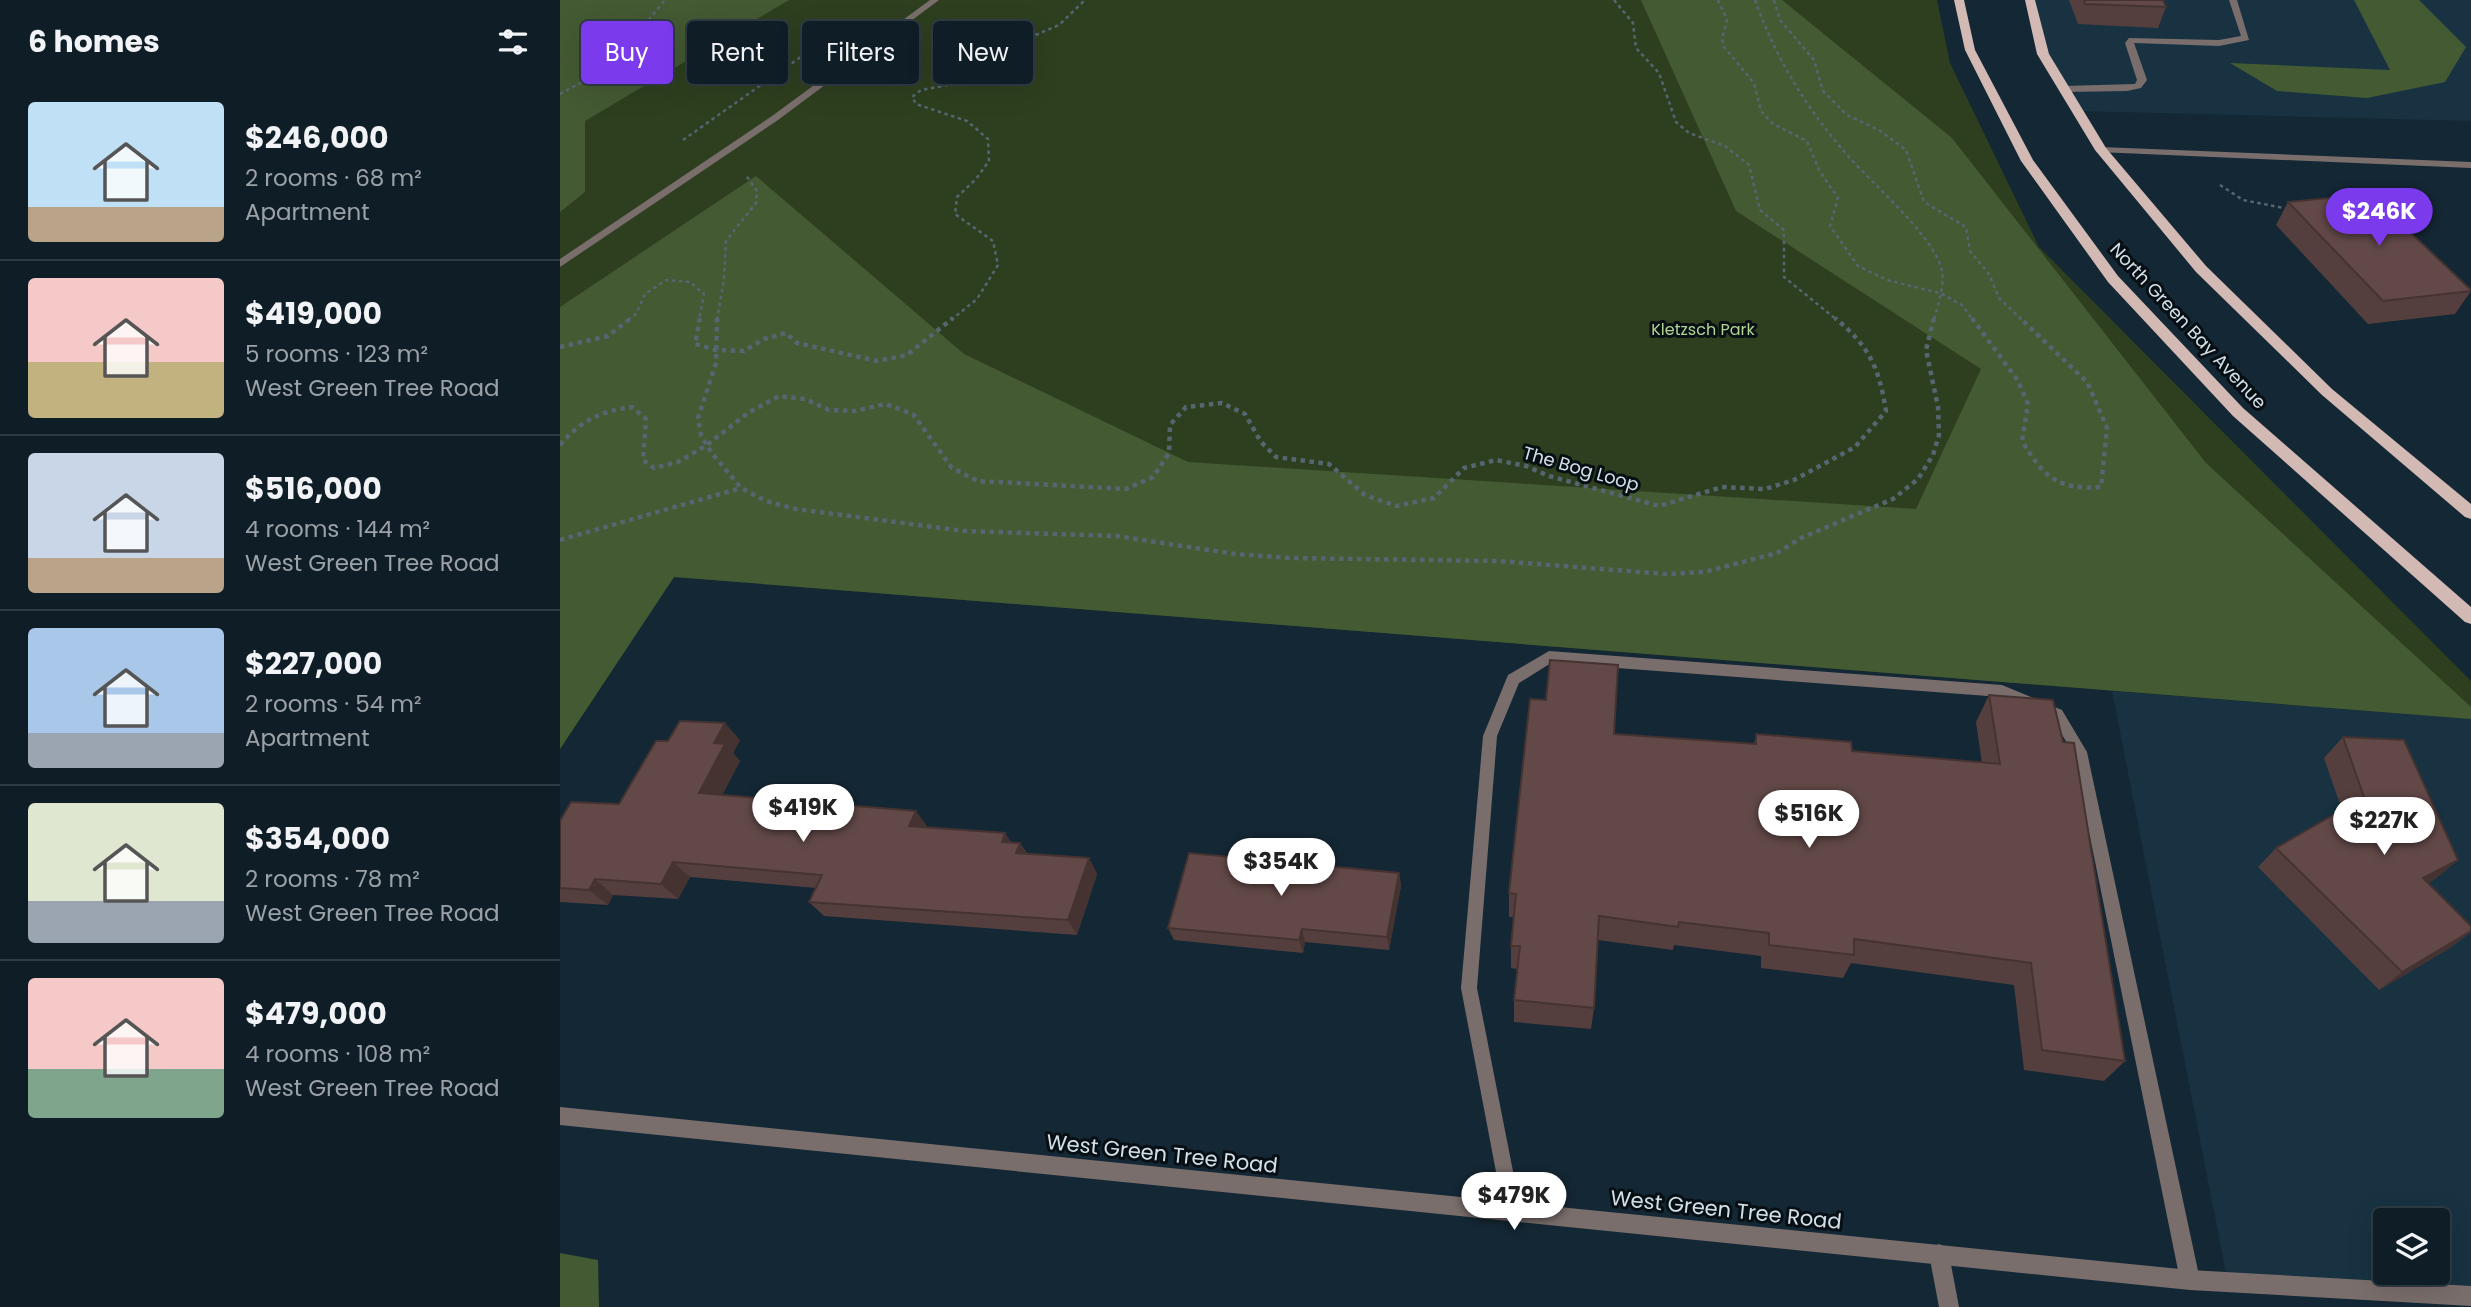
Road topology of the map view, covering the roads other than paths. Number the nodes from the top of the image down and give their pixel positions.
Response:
1 (935, 0) edge
2 (1959, 0) edge
3 (2029, 0) edge
4 (2233, 0) edge
5 (2064, 89) junction
6 (2101, 150) junction
7 (2471, 165) edge
8 (560, 264) edge
9 (2471, 513) edge
10 (2471, 617) edge
11 (560, 1116) edge
12 (1512, 1212) junction
13 (1939, 1254) junction
14 (2190, 1280) junction
15 (2471, 1296) edge
16 (1949, 1307) edge

1 - 8 street
2 - 10 main road, North Green Bay Avenue
3 - 5 main road
4 - 5 street
5 - 6 main road
6 - 7 street
6 - 9 main road
11 - 12 street, West Green Tree Road
12 - 13 street, West Green Tree Road
12 - 14 street
13 - 14 street, West Green Tree Road
13 - 16 street
14 - 15 street, West Green Tree Road

